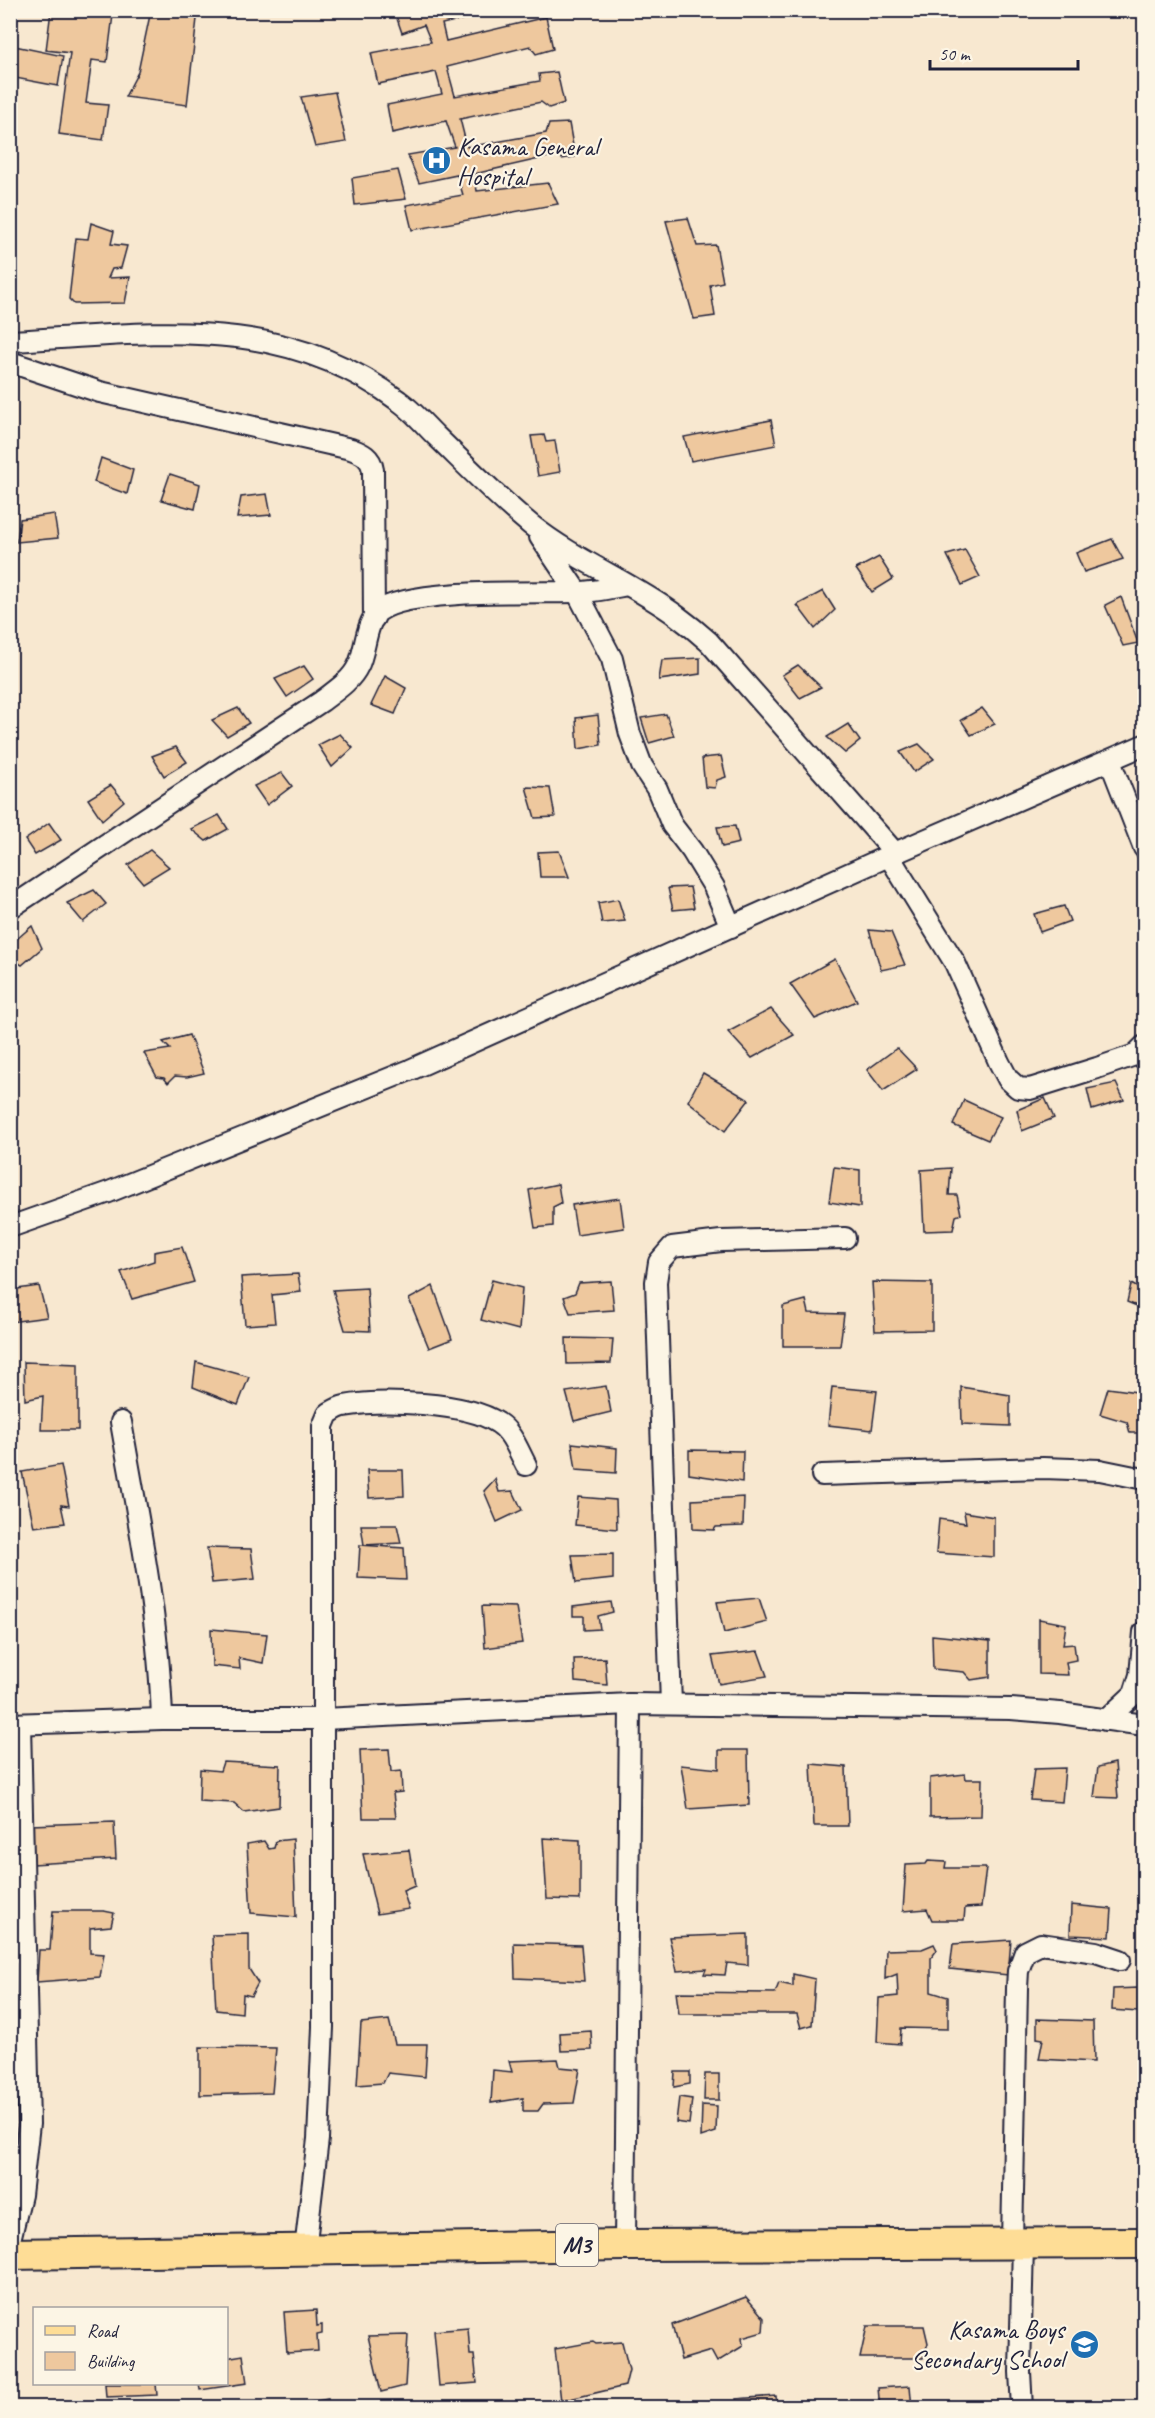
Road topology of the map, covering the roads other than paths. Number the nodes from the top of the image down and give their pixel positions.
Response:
1 (10, 341) edge
2 (10, 362) edge
3 (534, 527) junction
4 (627, 585) junction
5 (578, 592) junction
6 (374, 618) junction
7 (1144, 745) edge
8 (1110, 761) junction
9 (1144, 848) edge
10 (892, 854) junction
11 (10, 908) edge
12 (731, 927) junction
13 (1144, 1046) edge
14 (10, 1227) edge
15 (845, 1238) dead end
16 (121, 1422) dead end
17 (526, 1465) dead end
18 (822, 1475) dead end
19 (1144, 1479) edge
20 (1144, 1632) edge
21 (630, 1704) junction
22 (671, 1704) junction
23 (162, 1719) junction
24 (323, 1719) junction
25 (1106, 1720) junction
26 (15, 1724) edge
27 (1144, 1725) edge
28 (1120, 1960) dead end
29 (10, 2240) edge
30 (1017, 2243) junction
31 (1144, 2243) edge
32 (625, 2245) junction
33 (305, 2250) junction
34 (10, 2254) edge
35 (1022, 2408) edge

1 - 3 street
2 - 6 street
3 - 4 street
3 - 5 street
4 - 5 street
4 - 10 street
5 - 6 street
5 - 12 street
6 - 11 street
7 - 8 street
8 - 9 street
8 - 10 street
10 - 12 street
10 - 13 street
12 - 14 street
15 - 22 street
16 - 23 street
17 - 24 street
18 - 19 street
20 - 25 street
21 - 22 street
21 - 24 street
21 - 32 street
22 - 25 street
23 - 24 street
23 - 26 street
24 - 33 street
25 - 27 street
26 - 29 street
28 - 30 street
30 - 31 main road, M3
30 - 32 main road, M3
30 - 35 street
32 - 33 main road, M3
33 - 34 main road, M3

